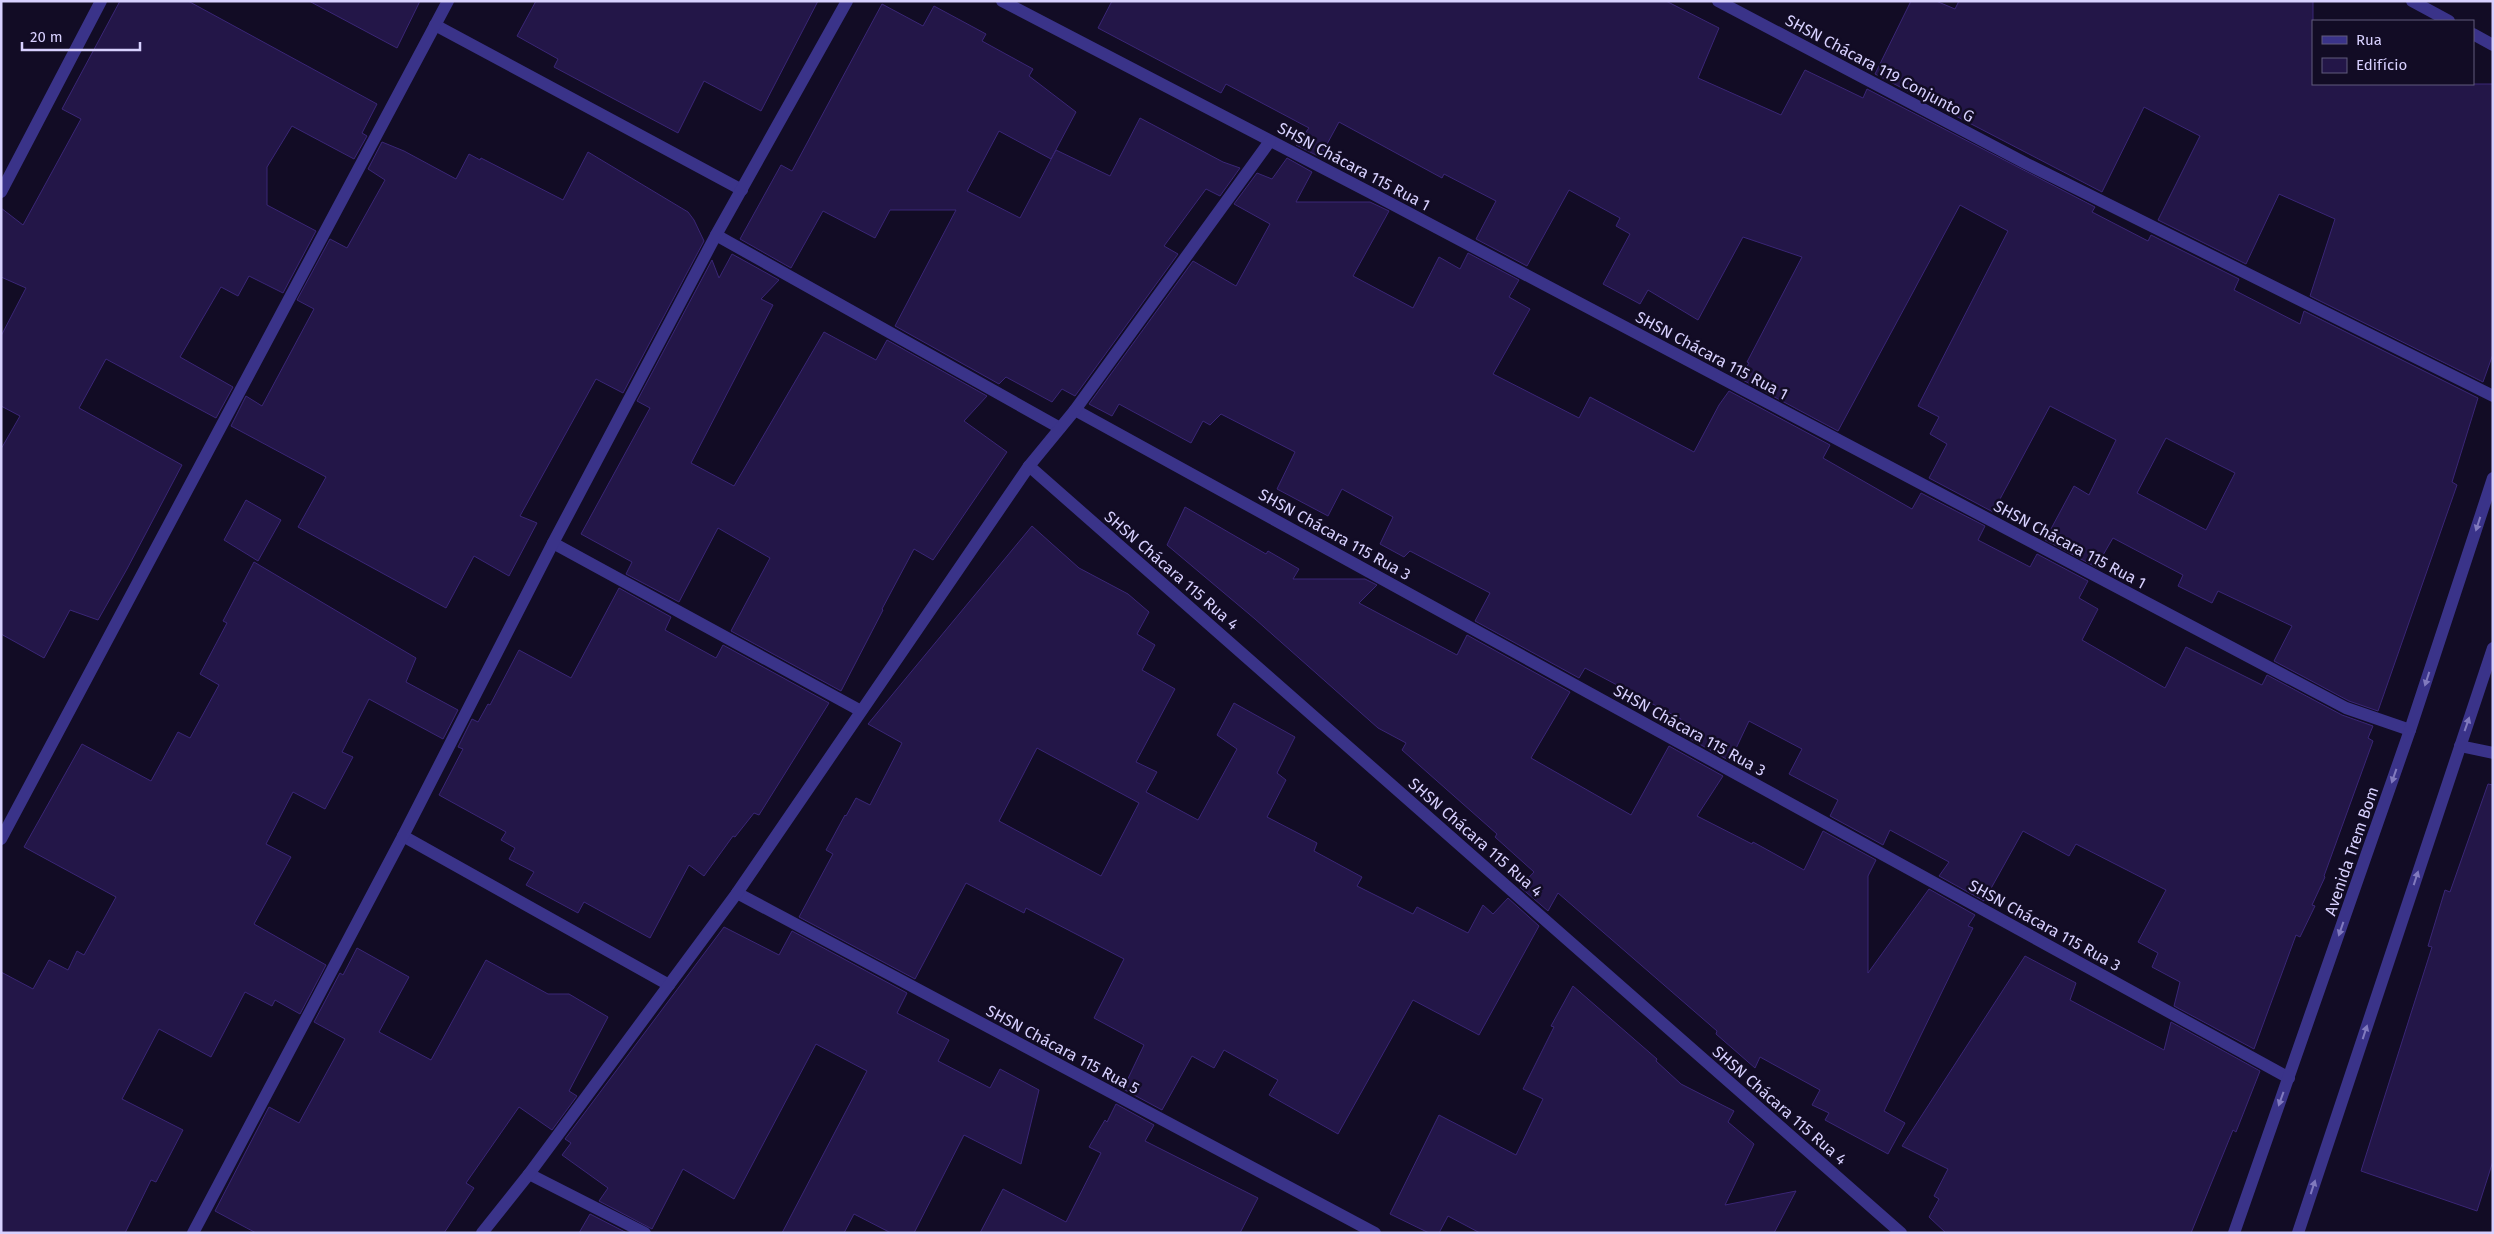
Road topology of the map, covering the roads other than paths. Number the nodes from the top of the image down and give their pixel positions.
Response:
1 (101, 1) edge
2 (448, 1) edge
3 (847, 1) edge
4 (1002, 1) edge
5 (1718, 1) edge
6 (2412, 1) edge
7 (2447, 20) edge
8 (435, 25) junction
9 (2474, 35) edge
10 (2493, 45) edge
11 (1270, 141) junction
12 (742, 190) junction
13 (1, 192) edge
14 (716, 235) junction
15 (2493, 396) edge
16 (1075, 410) junction
17 (1060, 428) junction
18 (1029, 466) junction
19 (2493, 478) edge
20 (553, 543) junction
21 (2493, 648) edge
22 (861, 711) junction
23 (2410, 730) junction
24 (2460, 746) junction
25 (2493, 753) edge
26 (403, 836) junction
27 (1, 839) edge
28 (736, 893) junction
29 (669, 984) junction
30 (2289, 1078) junction
31 (529, 1174) junction
32 (193, 1233) edge
33 (482, 1233) edge
34 (645, 1233) edge
35 (1374, 1233) edge
36 (1901, 1233) edge
37 (2234, 1233) edge
38 (2298, 1233) edge

1 - 13 street
2 - 8 street
3 - 12 street
4 - 11 street, SHSN Chácara 115 Rua 1
5 - 15 street, SHSN Chácara 119 Conjunto G
6 - 7 street
8 - 12 street
8 - 27 street
9 - 10 street
11 - 16 street
11 - 23 street, SHSN Chácara 115 Rua 1
12 - 14 street
14 - 17 street
14 - 20 street
16 - 17 street
16 - 30 street, SHSN Chácara 115 Rua 3
17 - 18 street
18 - 22 street
18 - 36 street, SHSN Chácara 115 Rua 4
19 -> 23 street, Avenida Trem Bom
20 - 22 street
20 - 26 street
24 -> 21 street
22 - 28 street
23 -> 30 street, Avenida Trem Bom
24 - 25 street
38 -> 24 street
26 - 29 street
26 - 32 street
28 - 29 street
28 - 35 street, SHSN Chácara 115 Rua 5
29 - 31 street
30 -> 37 street, Avenida Trem Bom
31 - 33 street
31 - 34 street

